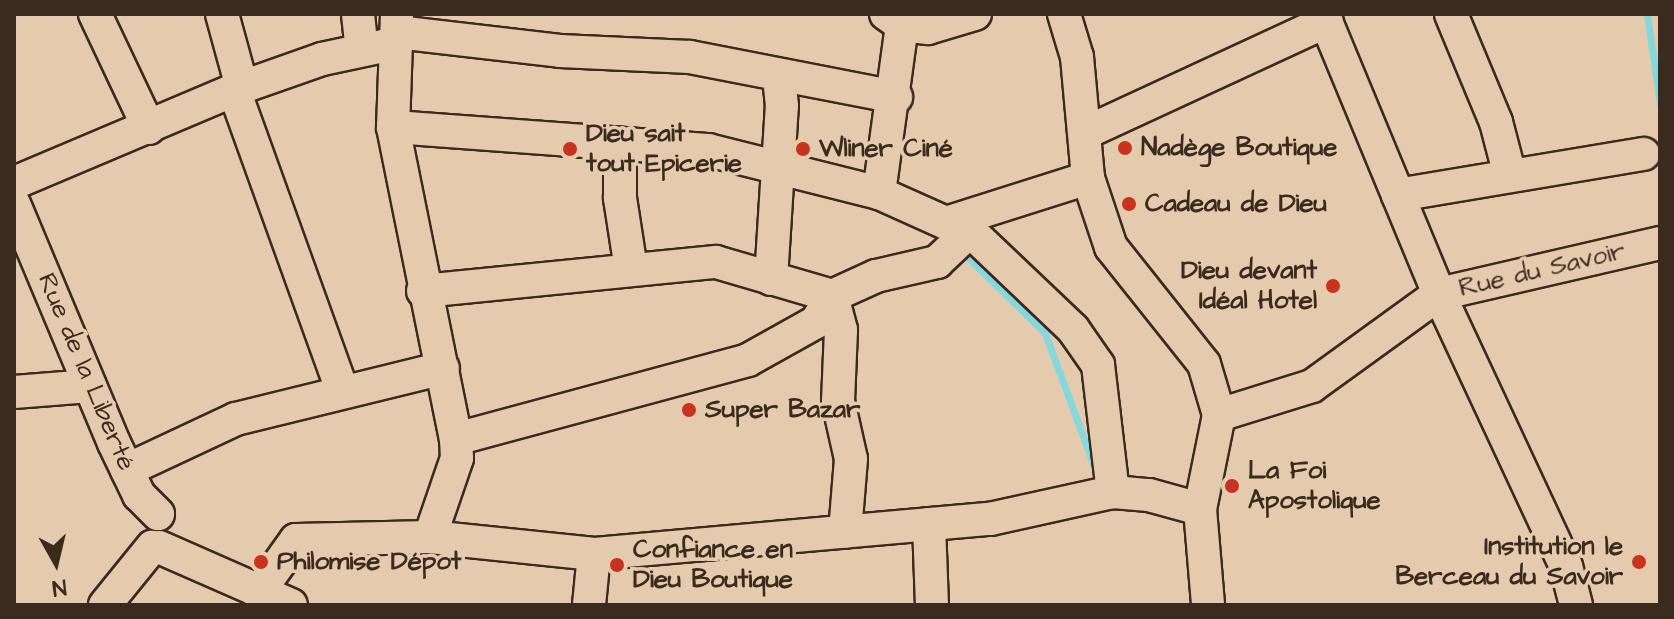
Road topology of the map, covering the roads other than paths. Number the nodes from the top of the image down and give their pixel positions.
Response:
1 (95, 14) edge
2 (222, 14) edge
3 (358, 14) edge
4 (975, 14) edge
5 (1064, 14) edge
6 (1451, 14) edge
7 (1325, 18) edge
8 (894, 19) edge
9 (938, 19) edge
10 (397, 30) edge
11 (362, 50) junction
12 (779, 75) junction
13 (238, 89) junction
14 (896, 97) junction
15 (393, 127) junction
16 (149, 128) junction
17 (1087, 132) junction
18 (620, 144) junction
19 (1644, 154) dead end
20 (775, 167) junction
21 (1509, 172) junction
22 (1088, 178) junction
23 (14, 183) edge
24 (879, 193) junction
25 (1398, 195) junction
26 (14, 204) edge
27 (958, 227) junction
28 (1660, 243) edge
29 (631, 269) junction
30 (771, 279) junction
31 (423, 291) junction
32 (1439, 294) junction
33 (832, 296) junction
34 (443, 368) junction
35 (90, 386) junction
36 (342, 390) junction
37 (14, 392) edge
38 (1219, 415) junction
39 (456, 439) junction
40 (1087, 498) junction
41 (1200, 509) junction
42 (929, 524) junction
43 (151, 529) junction
44 (845, 532) junction
45 (430, 537) junction
46 (594, 554) junction
47 (258, 593) junction
48 (105, 605) edge
49 (291, 605) edge
50 (589, 605) edge
51 (932, 605) edge
52 (1208, 605) edge
53 (1576, 605) edge

1 - 16 street
2 - 13 street
3 - 11 street
4 - 9 street
5 - 17 street
6 - 21 street
7 - 17 street
7 - 25 street
8 - 9 street
8 - 14 street
10 - 11 street
10 - 12 street
10 - 15 street
11 - 13 street
12 - 14 street
12 - 20 street
13 - 16 street
13 - 36 street
14 - 24 street
15 - 18 street
15 - 31 street
16 - 23 street
17 - 22 street
18 - 20 street
18 - 29 street
19 - 21 street
20 - 24 street
20 - 30 street
21 - 25 street
22 - 27 street
22 - 38 street
24 - 27 street
25 - 32 street
26 - 35 street, Rue de la Liberté
27 - 33 street
27 - 40 street
28 - 32 street, Rue du Savoir
29 - 30 street
29 - 31 street
30 - 33 street
31 - 34 street
32 - 38 street, Rue du Savoir
32 - 53 street
33 - 39 street
33 - 44 street
34 - 36 street
34 - 39 street
35 - 37 street
35 - 43 street, Rue de la Liberté
36 - 43 street
38 - 41 street
39 - 45 street
40 - 41 street
40 - 42 street
41 - 52 street
42 - 44 street
42 - 51 street
43 - 47 street
43 - 48 street
44 - 46 street
45 - 46 street
45 - 47 street
46 - 50 street
47 - 49 street

